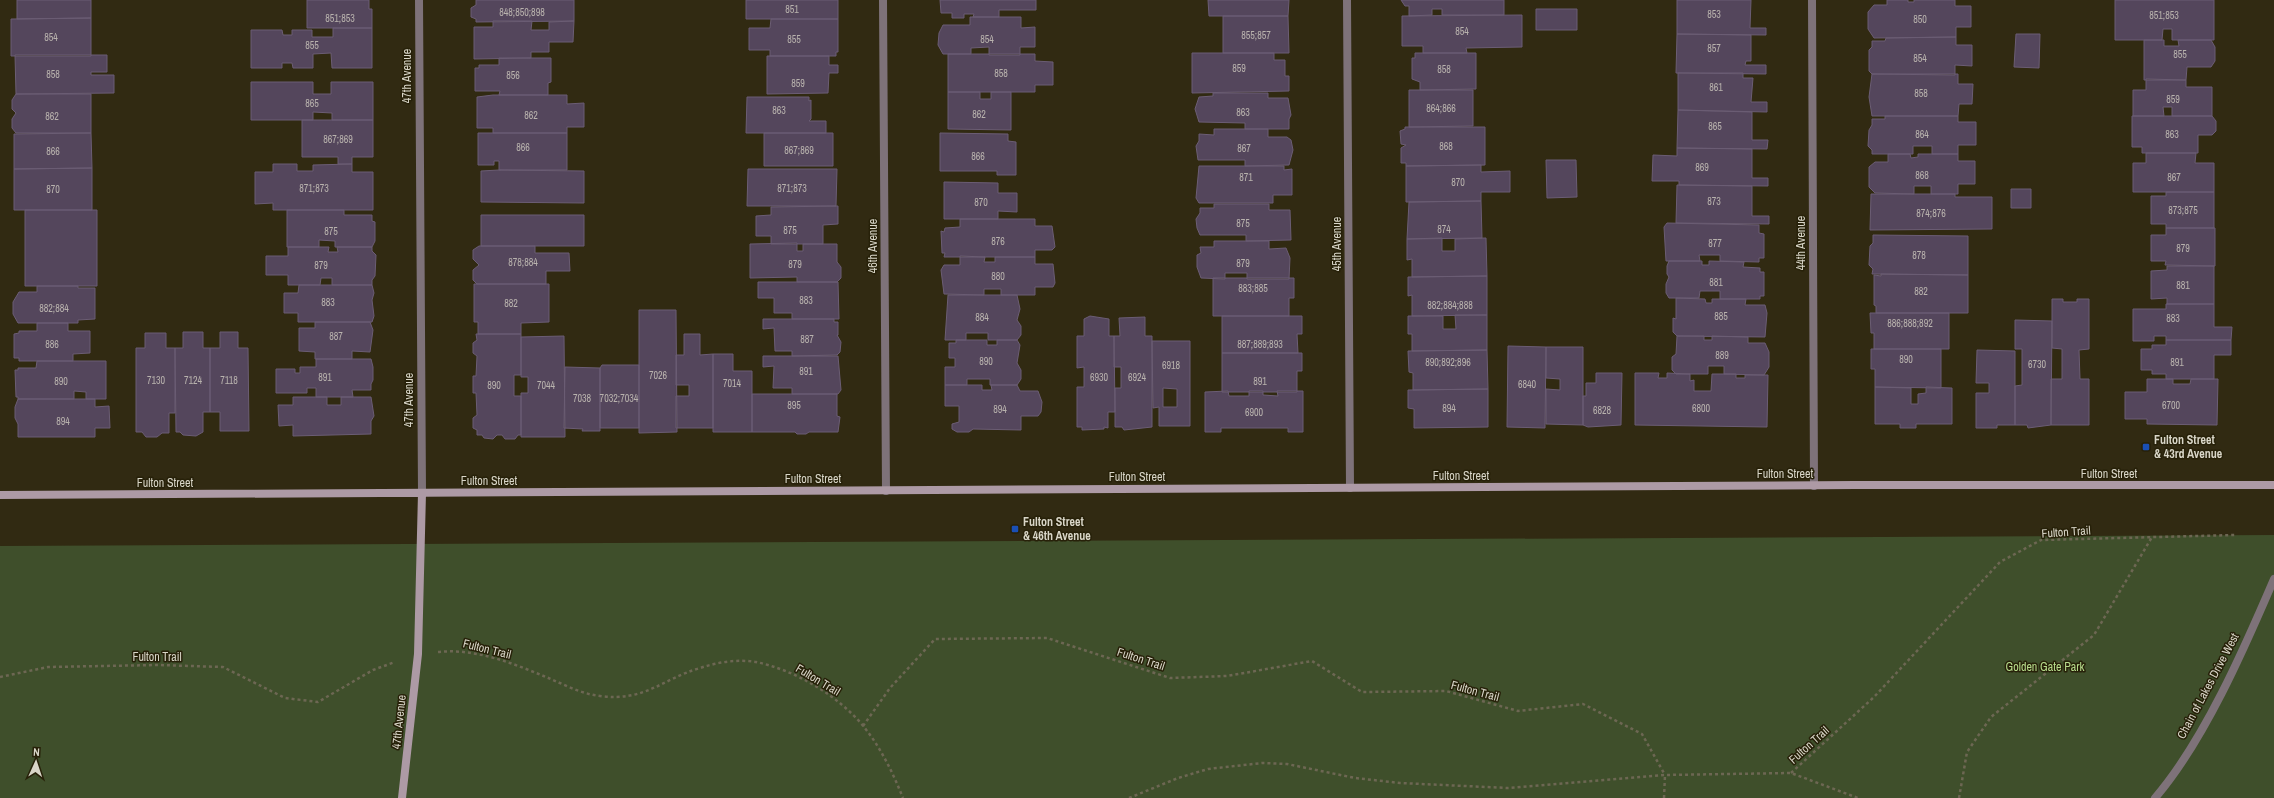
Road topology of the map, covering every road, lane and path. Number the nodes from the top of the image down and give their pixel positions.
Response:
1 (419, 0) edge
2 (883, 0) edge
3 (1347, 0) edge
4 (1812, 0) edge
5 (2274, 485) edge
6 (1814, 486) junction
7 (1350, 488) junction
8 (886, 491) junction
9 (422, 493) junction
10 (0, 495) edge
11 (2236, 535) dead end
12 (2152, 537) junction
13 (2274, 580) edge
14 (418, 654) junction
15 (0, 677) edge
16 (863, 726) junction
17 (1791, 773) junction
18 (1665, 775) junction
19 (402, 798) edge
20 (903, 798) edge
21 (1129, 798) edge
22 (1664, 798) edge
23 (1858, 798) edge
24 (1959, 798) edge
25 (2155, 798) edge

1 - 9 street, 47th Avenue
2 - 8 street, 46th Avenue
3 - 7 street, 45th Avenue
4 - 6 street, 44th Avenue
5 - 6 main road, Fulton Street
6 - 7 main road, Fulton Street
7 - 8 main road, Fulton Street
8 - 9 main road, Fulton Street
9 - 10 main road, Fulton Street
9 - 14 main road, 47th Avenue
11 - 12 path, Fulton Trail
12 - 17 path, Fulton Trail
12 - 24 path
13 - 25 street, Chain of Lakes Drive West
14 - 15 path, Fulton Trail
14 - 16 path, Fulton Trail
14 - 19 main road, 47th Avenue
16 - 18 path, Fulton Trail
16 - 20 path
17 - 18 path, Fulton Trail
17 - 23 path
18 - 21 path
18 - 22 path

